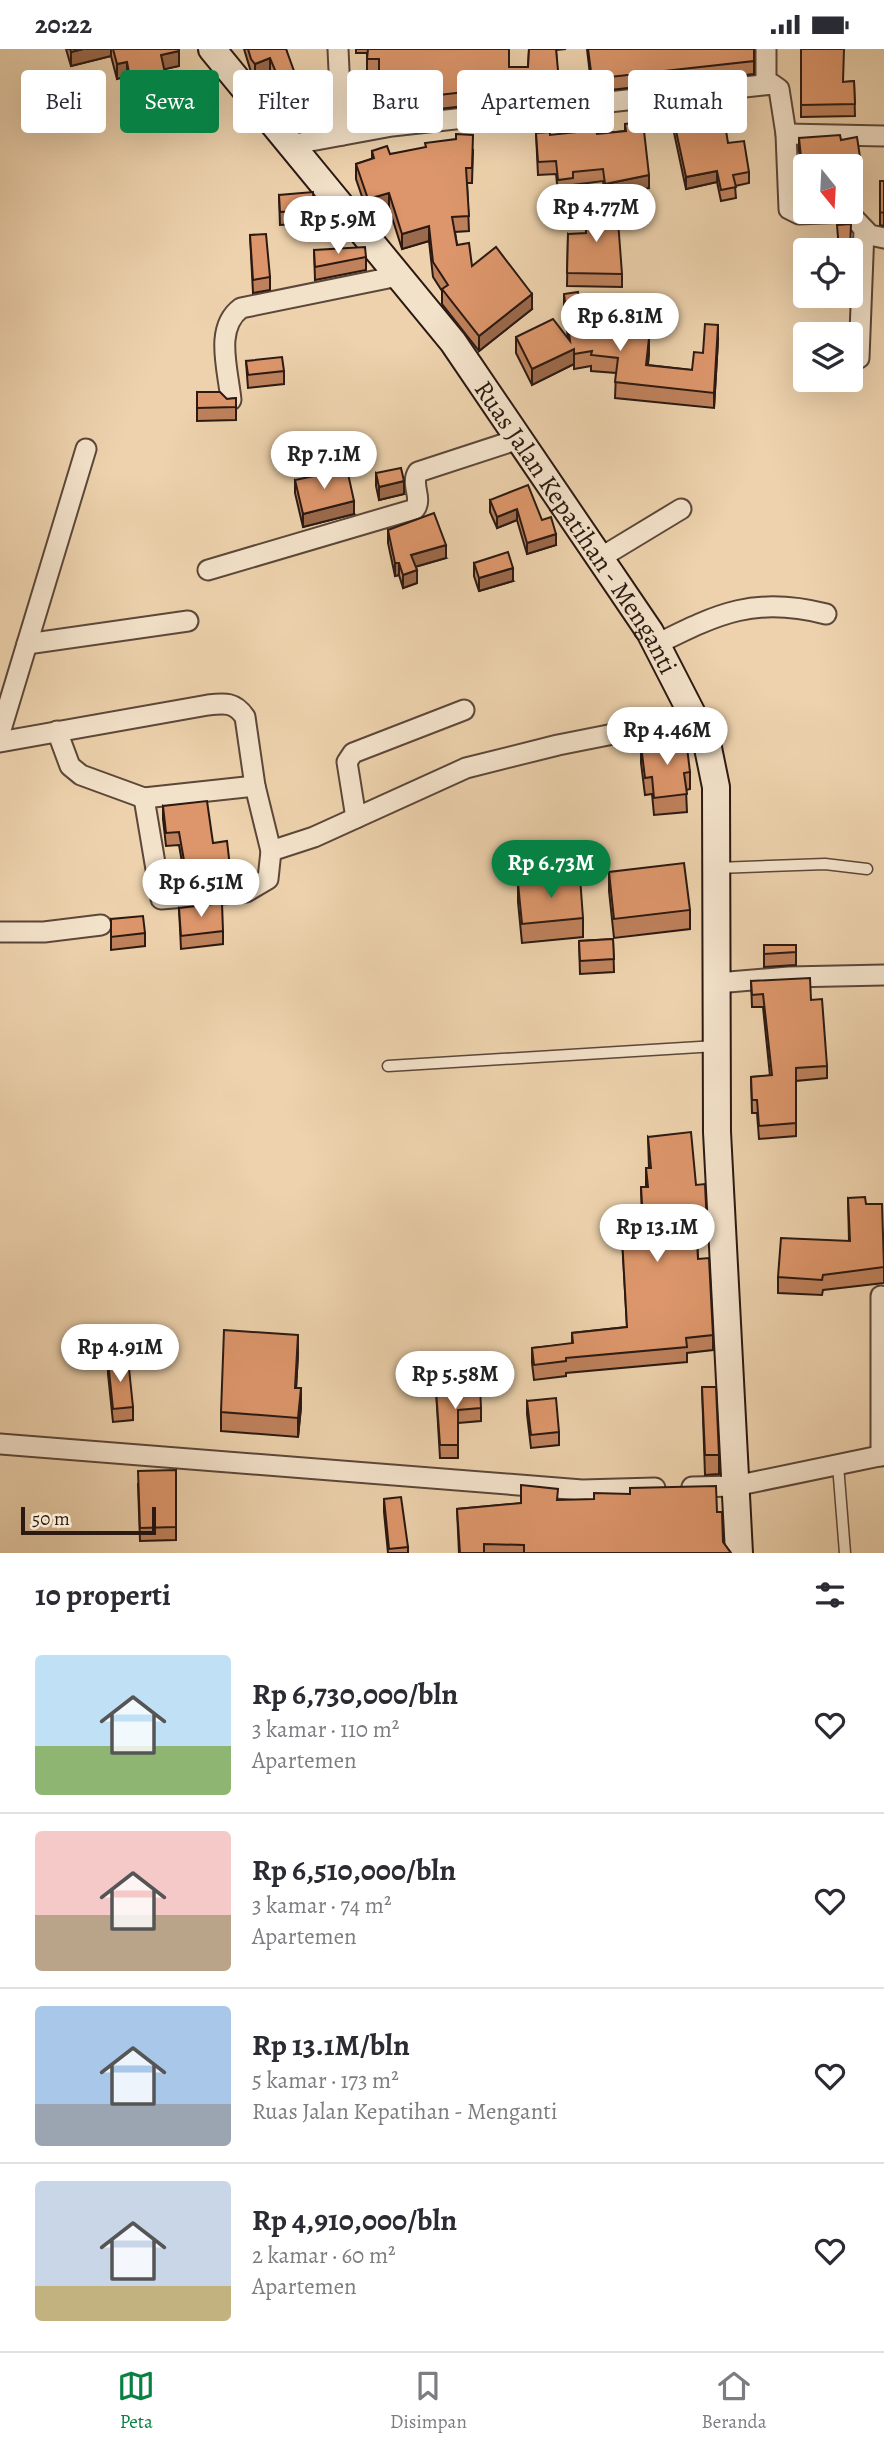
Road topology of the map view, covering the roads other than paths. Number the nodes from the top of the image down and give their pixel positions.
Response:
1 (212, 49) edge
2 (338, 49) edge
3 (766, 49) edge
4 (766, 84) junction
5 (786, 134) junction
6 (342, 135) junction
7 (884, 136) edge
8 (289, 145) junction
9 (864, 230) junction
10 (884, 238) edge
11 (398, 276) junction
12 (860, 322) edge
13 (231, 400) edge
14 (519, 439) junction
15 (86, 449) dead end
16 (681, 509) dead end
17 (600, 558) junction
18 (208, 570) dead end
19 (826, 614) dead end
20 (188, 621) dead end
21 (657, 644) junction
22 (27, 645) junction
23 (464, 710) dead end
24 (694, 718) junction
25 (57, 731) junction
26 (0, 733) edge
27 (0, 742) edge
28 (255, 786) junction
29 (144, 798) junction
30 (356, 818) junction
31 (271, 851) junction
32 (716, 868) junction
33 (867, 869) dead end
34 (101, 925) dead end
35 (0, 932) edge
36 (884, 975) edge
37 (717, 983) junction
38 (717, 1046) junction
39 (388, 1066) dead end
40 (881, 1296) dead end
41 (0, 1444) edge
42 (883, 1456) edge
43 (838, 1465) junction
44 (735, 1486) junction
45 (739, 1553) edge
46 (845, 1553) edge

1 - 8 main road, Ruas Jalan Kepatihan - Menganti
2 - 6 street
3 - 4 street
4 - 5 street
4 - 6 street
5 - 7 street
5 - 9 street
6 - 8 street
8 - 11 main road, Ruas Jalan Kepatihan - Menganti
9 - 10 street
9 - 12 street
11 - 13 street
11 - 14 main road, Ruas Jalan Kepatihan - Menganti
14 - 17 main road, Ruas Jalan Kepatihan - Menganti
14 - 18 street
15 - 22 street
16 - 17 street
17 - 21 main road, Ruas Jalan Kepatihan - Menganti
19 - 21 street
20 - 22 street
21 - 24 main road, Ruas Jalan Kepatihan - Menganti
22 - 26 street
23 - 30 street
24 - 30 street
24 - 32 main road, Ruas Jalan Kepatihan - Menganti
25 - 27 street
25 - 28 street
25 - 29 street
28 - 29 street
28 - 31 street
29 - 31 street
30 - 31 street
32 - 33 lane
32 - 37 main road, Ruas Jalan Kepatihan - Menganti
34 - 35 street
36 - 37 street
37 - 38 main road, Ruas Jalan Kepatihan - Menganti
38 - 39 lane
38 - 44 main road, Ruas Jalan Kepatihan - Menganti
40 - 42 street
41 - 44 street
42 - 43 street
43 - 44 street
43 - 46 lane
44 - 45 main road, Ruas Jalan Kepatihan - Menganti

